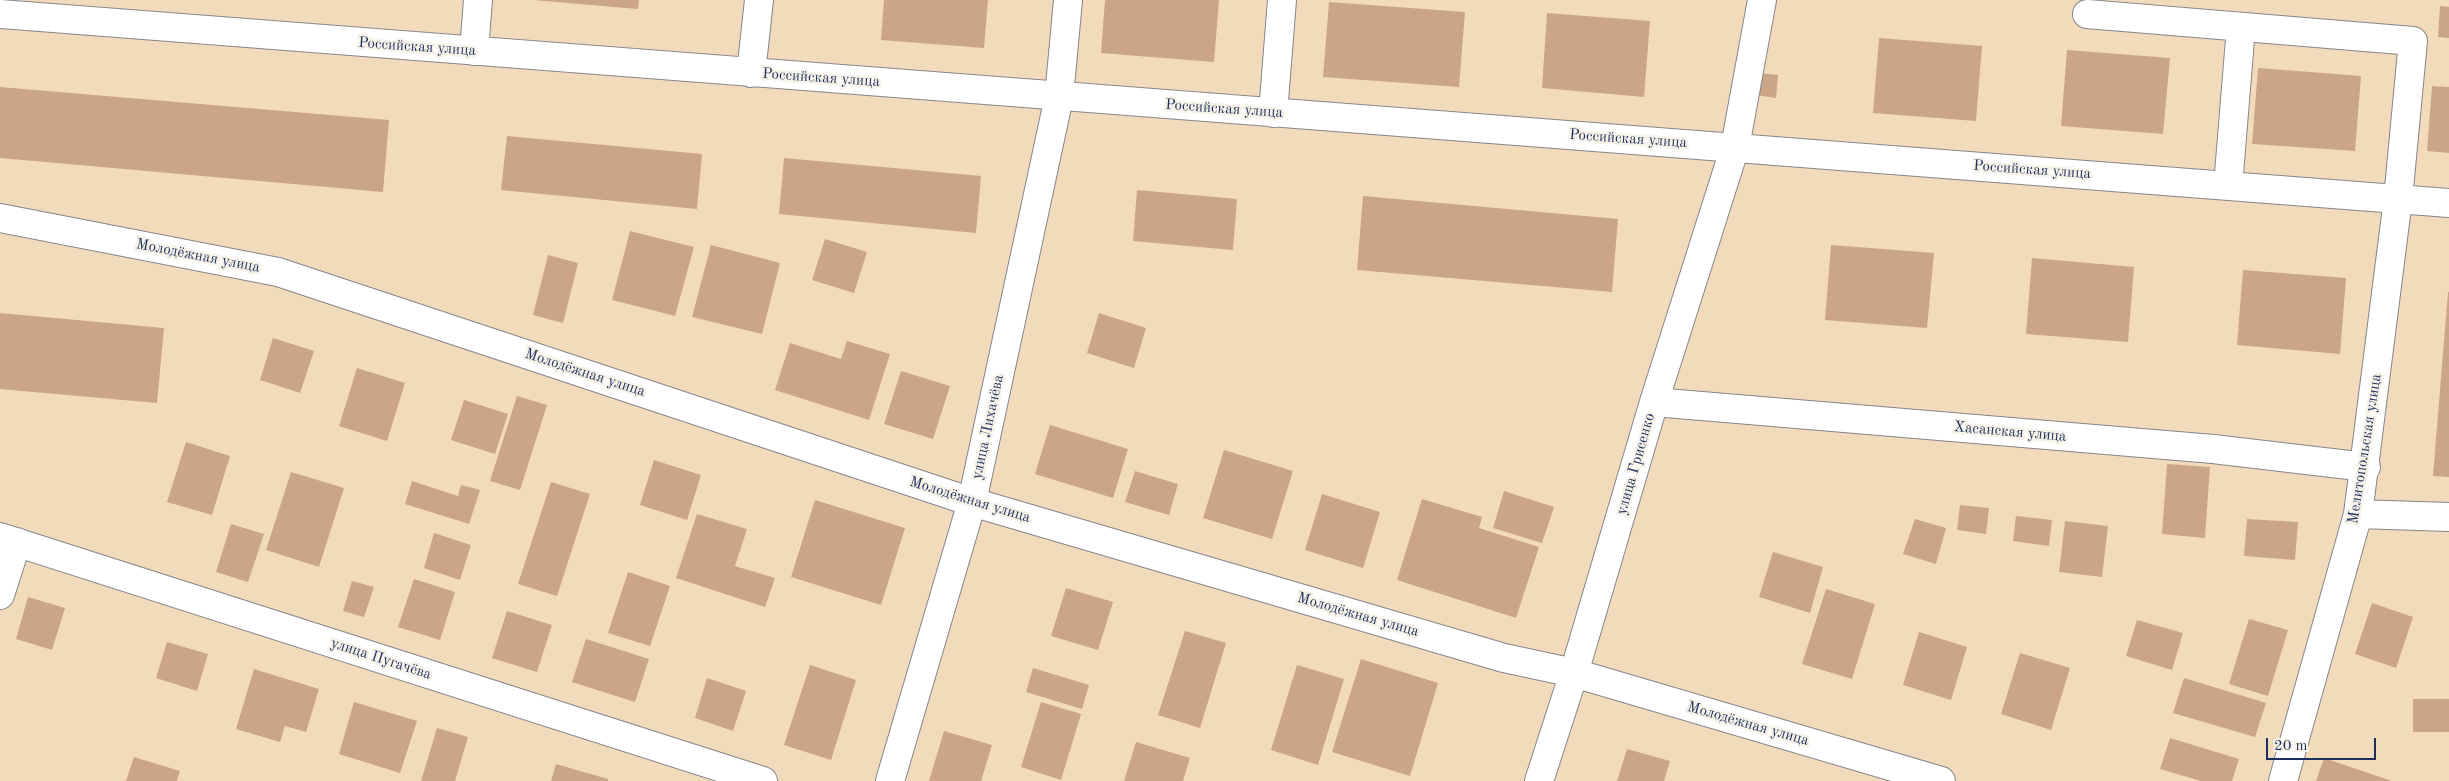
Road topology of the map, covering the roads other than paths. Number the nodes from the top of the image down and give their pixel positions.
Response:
1 (478, 0) edge
2 (759, 0) edge
3 (1068, 0) edge
4 (1282, 0) edge
5 (1762, 0) edge
6 (0, 14) edge
7 (2087, 14) dead end
8 (2241, 27) junction
9 (474, 51) junction
10 (751, 73) junction
11 (1059, 97) junction
12 (1273, 113) junction
13 (1735, 147) junction
14 (2228, 186) junction
15 (2398, 199) junction
16 (2449, 203) edge
17 (0, 218) edge
18 (1654, 402) junction
19 (2366, 467) junction
20 (972, 502) junction
21 (2358, 514) junction
22 (2449, 517) edge
23 (8, 540) edge
24 (0, 595) edge
25 (1574, 673) junction
26 (763, 781) edge
27 (890, 781) edge
28 (1539, 781) edge
29 (1941, 781) edge
30 (2283, 781) edge

1 - 9 street
2 - 10 street
3 - 11 street, улица Лихачёва
4 - 12 street
5 - 13 street, улица Грисенко
6 - 9 street, Российская улица
7 - 8 street
8 - 14 street
8 - 15 street, Мелитопольская улица
9 - 10 street, Российская улица
10 - 11 street, Российская улица
11 - 12 street, Российская улица
11 - 20 street, улица Лихачёва
12 - 13 street, Российская улица
13 - 14 street, Российская улица
13 - 18 street, улица Грисенко
14 - 15 street, Российская улица
15 - 16 street, Российская улица
15 - 19 street, Мелитопольская улица
17 - 20 street, Молодёжная улица
18 - 19 street, Хасанская улица
18 - 25 street, улица Грисенко
19 - 21 street, Мелитопольская улица
20 - 25 street, Молодёжная улица
20 - 27 street, улица Лихачёва
21 - 22 street
21 - 30 street, Мелитопольская улица
23 - 24 street
23 - 26 street, улица Пугачёва
25 - 28 street, улица Грисенко
25 - 29 street, Молодёжная улица

